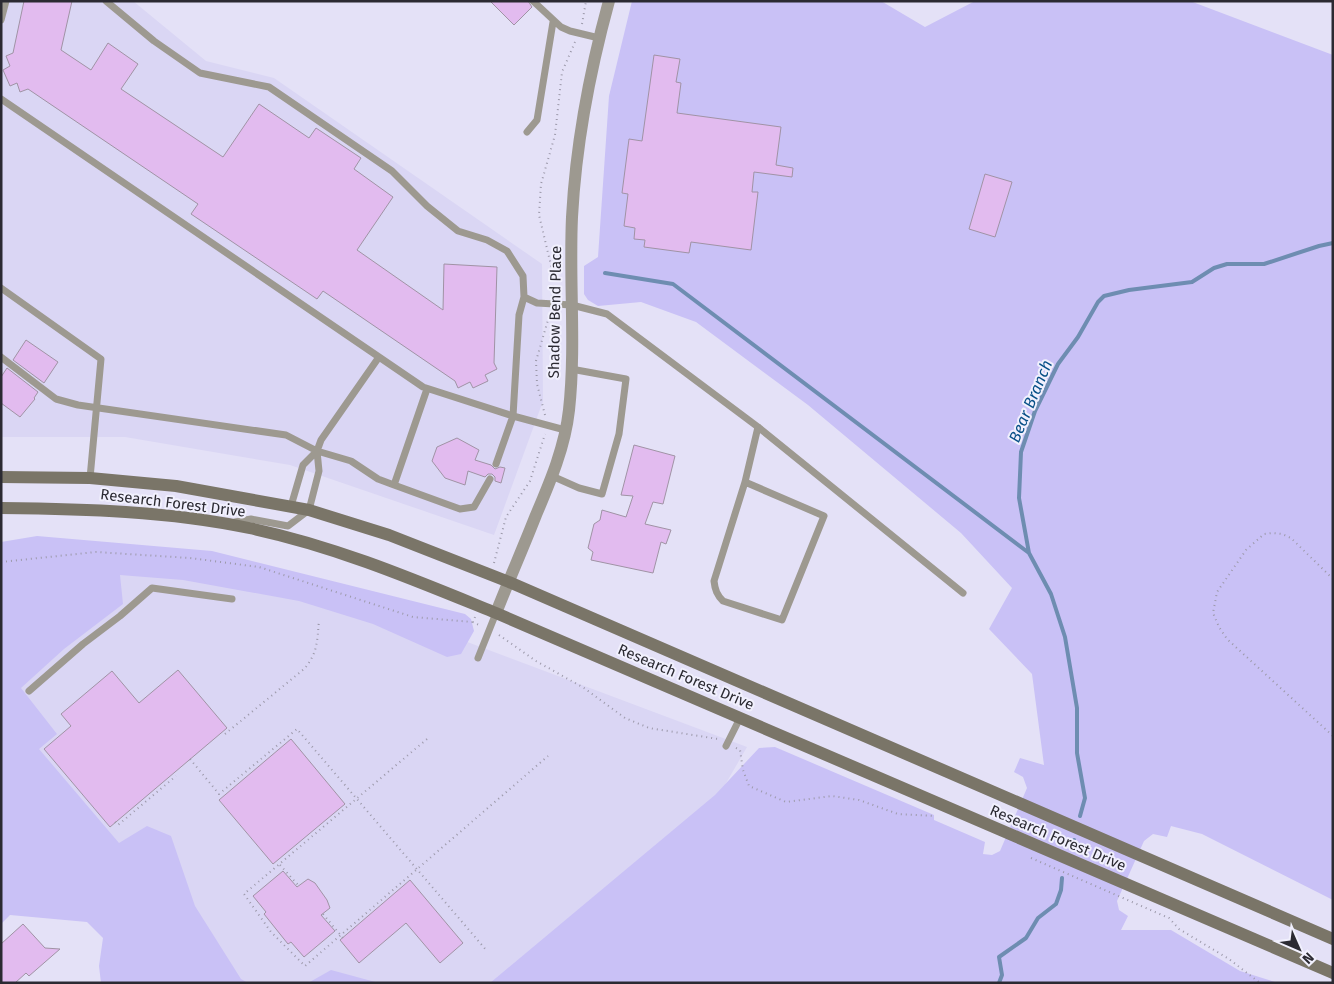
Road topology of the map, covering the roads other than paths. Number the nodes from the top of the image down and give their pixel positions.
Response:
1 (6, 1) edge
2 (106, 1) edge
3 (533, 1) edge
4 (609, 1) edge
5 (1, 20) edge
6 (554, 22) junction
7 (599, 38) junction
8 (1, 99) edge
9 (527, 132) dead end
10 (1, 288) edge
11 (524, 297) junction
12 (572, 305) junction
13 (1, 357) edge
14 (379, 357) junction
15 (571, 369) junction
16 (427, 388) junction
17 (97, 407) junction
18 (513, 416) junction
19 (758, 427) junction
20 (565, 430) junction
21 (317, 451) junction
22 (496, 464) dead end
23 (552, 476) junction
24 (1, 477) edge
25 (90, 478) junction
26 (490, 479) dead end
27 (745, 482) junction
28 (394, 485) junction
29 (291, 506) junction
30 (1, 508) edge
31 (309, 510) junction
32 (222, 524) junction
33 (509, 582) junction
34 (963, 593) dead end
35 (232, 599) dead end
36 (496, 613) junction
37 (478, 658) dead end
38 (29, 691) dead end
39 (740, 718) junction
40 (726, 745) road end
41 (1333, 939) edge
42 (1333, 973) edge

1 - 5 lane
2 - 11 lane
3 - 6 lane
4 - 7 street, Shadow Bend Place
6 - 7 lane
6 - 9 lane
7 - 12 street, Shadow Bend Place
8 - 14 lane
10 - 17 lane
11 - 12 lane
11 - 18 lane
12 - 15 street, Shadow Bend Place
12 - 19 lane
13 - 17 lane
14 - 16 lane
14 - 21 lane
15 - 20 street, Shadow Bend Place
15 - 23 lane
16 - 18 lane
16 - 28 lane
17 - 21 lane
17 - 25 lane
18 - 20 lane
18 - 22 lane
19 - 27 lane
19 - 34 lane
20 - 23 street, Shadow Bend Place
21 - 28 lane
21 - 29 lane
21 - 31 lane
23 - 33 street, Shadow Bend Place
24 - 25 main road, Research Forest Drive
25 - 29 main road, Research Forest Drive
26 - 28 lane
27 - 27 lane
29 - 31 main road, Research Forest Drive
30 - 32 main road, Research Forest Drive
31 - 32 lane
31 - 33 main road, Research Forest Drive
32 - 36 main road, Research Forest Drive
33 - 36 street, Shadow Bend Place
33 - 41 main road, Research Forest Drive
35 - 38 lane
36 - 37 lane
36 - 39 main road, Research Forest Drive
39 - 40 lane
39 - 42 main road, Research Forest Drive

